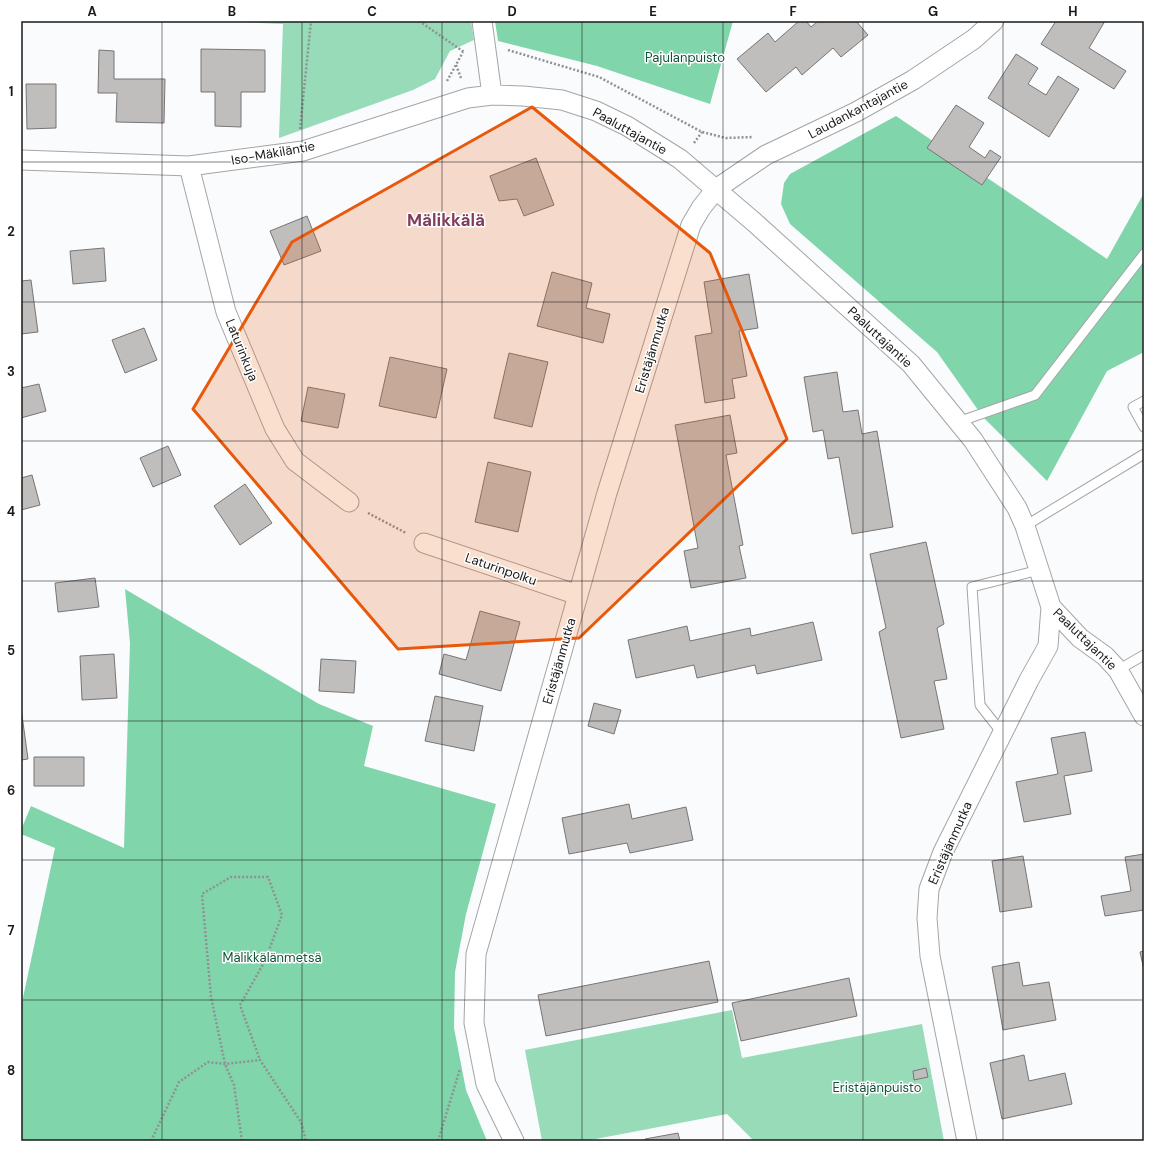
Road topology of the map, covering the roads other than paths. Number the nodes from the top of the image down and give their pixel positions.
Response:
1 (482, 21) edge
2 (994, 21) edge
3 (492, 95) junction
4 (21, 160) edge
5 (189, 166) junction
6 (716, 189) junction
7 (1144, 254) edge
8 (1144, 401) edge
9 (958, 422) junction
10 (1144, 426) edge
11 (1144, 454) edge
12 (349, 502) road end
13 (1025, 526) junction
14 (424, 543) road end
15 (1039, 570) junction
16 (578, 595) junction
17 (1051, 607) junction
18 (1144, 655) edge
19 (1118, 670) junction
20 (1144, 716) edge
21 (1002, 733) junction
22 (514, 1141) edge
23 (967, 1141) edge

1 - 3 street
2 - 6 street, Laudankantajantie
3 - 5 street, Iso-Mäkiläntie
3 - 6 street, Paaluttajantie
4 - 5 street, Iso-Mäkiläntie
5 - 12 street, Laturinkuja
6 - 9 street, Paaluttajantie
6 - 16 street, Eristäjänmutka
7 - 9 lane
8 - 10 lane
9 - 13 street, Paaluttajantie
11 - 13 lane
13 - 15 street, Paaluttajantie
14 - 16 street, Laturinpolku
15 - 17 street, Paaluttajantie
15 - 21 lane
16 - 22 street, Eristäjänmutka
17 - 19 street, Paaluttajantie
17 - 21 street, Eristäjänmutka
18 - 19 lane
19 - 20 street, Paaluttajantie
21 - 23 street, Eristäjänmutka

